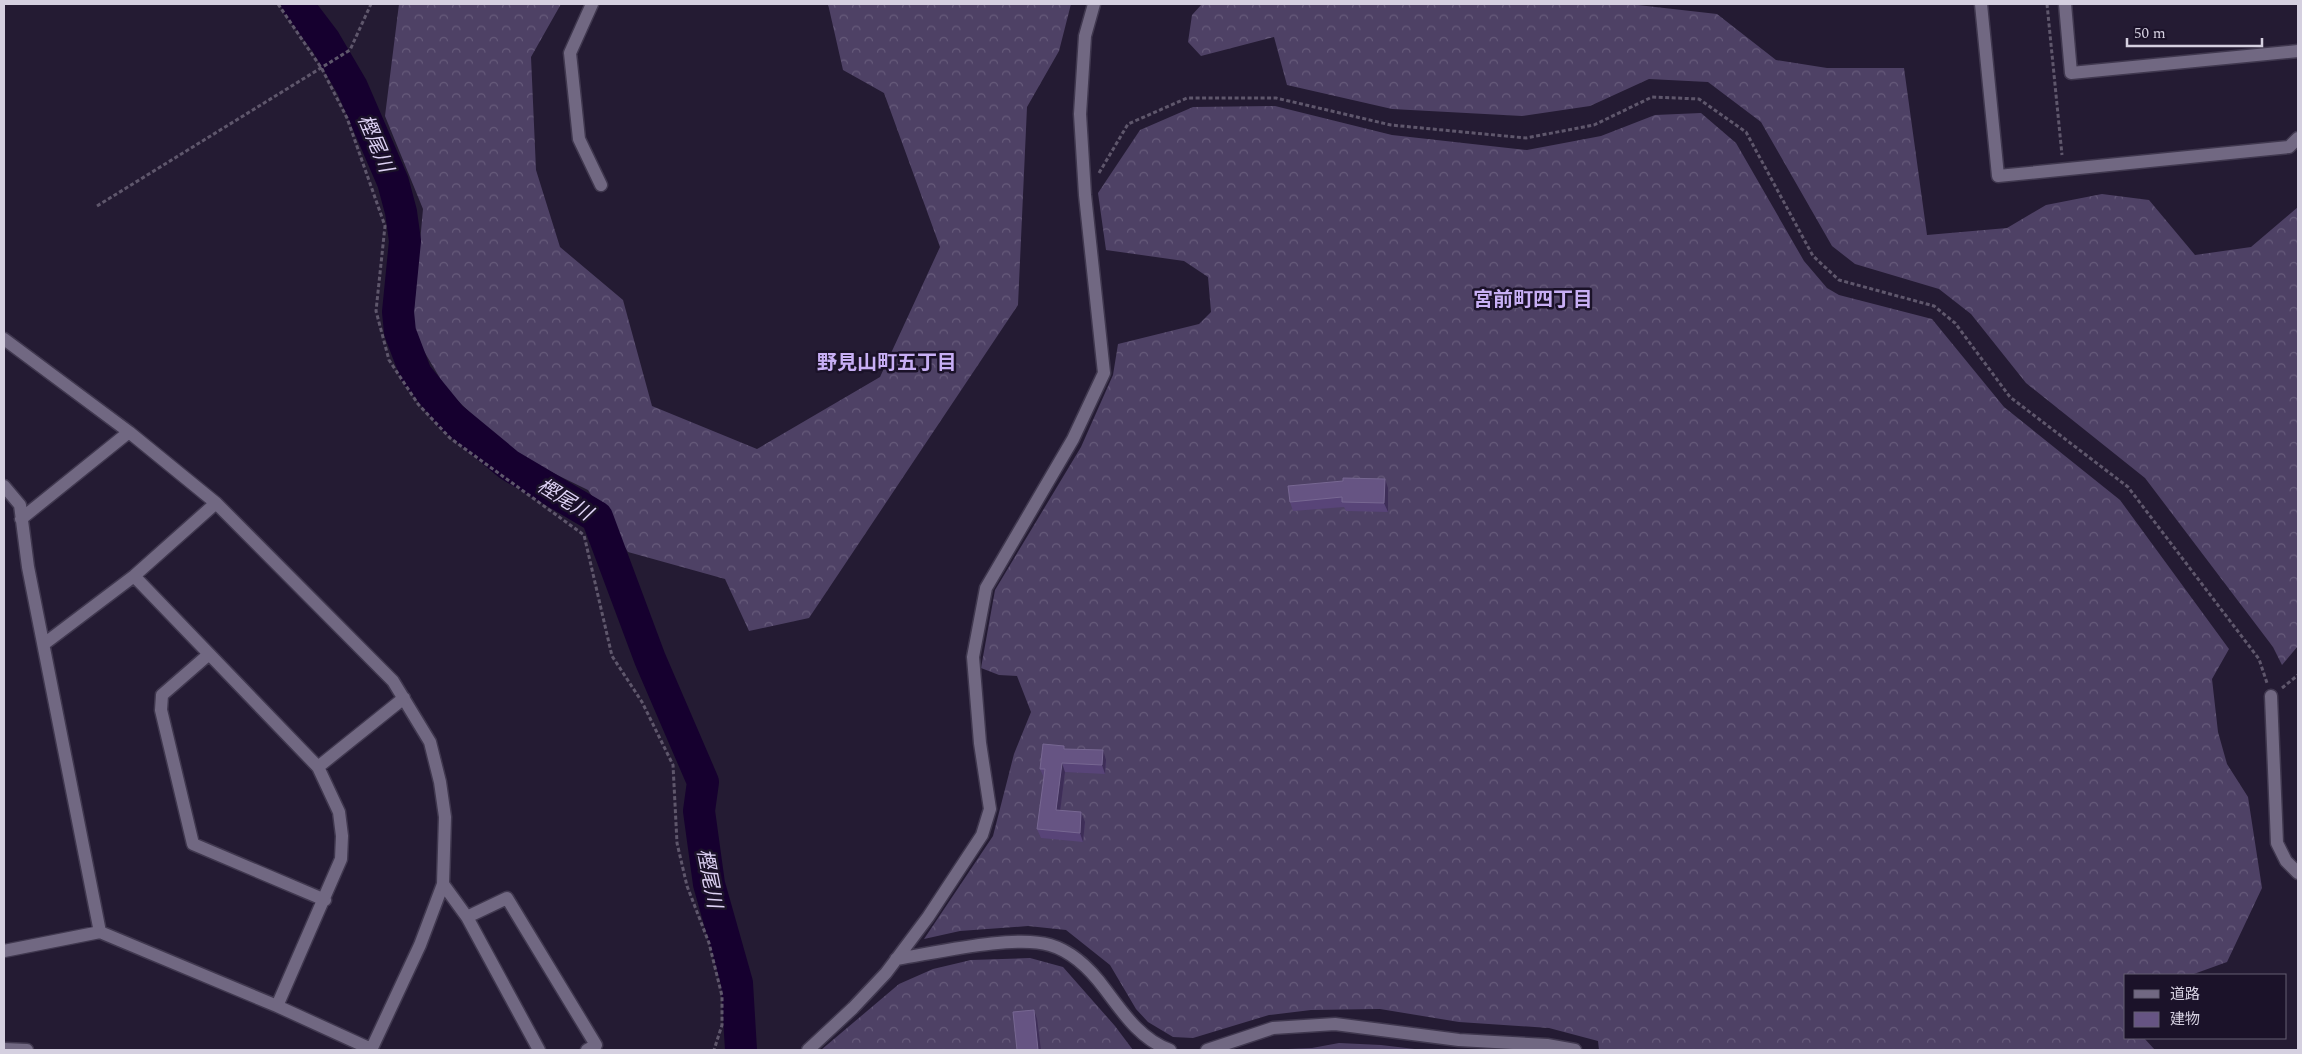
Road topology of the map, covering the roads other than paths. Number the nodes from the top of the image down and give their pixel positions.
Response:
1 (592, 4) edge
2 (1094, 4) edge
3 (1981, 4) edge
4 (2065, 4) edge
5 (2298, 50) edge
6 (2298, 138) edge
7 (601, 185) dead end
8 (4, 338) edge
9 (129, 432) junction
10 (4, 486) edge
11 (216, 503) junction
12 (21, 519) junction
13 (134, 576) junction
14 (44, 644) junction
15 (208, 655) junction
16 (2271, 696) road end
17 (404, 698) junction
18 (318, 767) junction
19 (2298, 873) edge
20 (443, 884) junction
21 (325, 900) junction
22 (467, 917) junction
23 (100, 932) junction
24 (4, 951) edge
25 (896, 959) junction
26 (277, 1006) junction
27 (4, 1049) edge
28 (28, 1050) edge
29 (371, 1050) edge
30 (539, 1050) edge
31 (587, 1050) edge
32 (808, 1050) edge
33 (1170, 1050) edge
34 (1207, 1050) edge
35 (1575, 1050) edge

1 - 7 street
2 - 25 street
3 - 6 street
4 - 5 street
8 - 9 street
9 - 11 street
9 - 12 street
10 - 12 street
11 - 13 street
11 - 17 street
12 - 14 street
13 - 14 street
13 - 15 street
14 - 23 street
15 - 18 street
15 - 21 street
16 - 19 street
17 - 18 street
17 - 20 street
18 - 21 street
20 - 22 street
20 - 29 street
21 - 26 street
22 - 30 street
22 - 31 street
23 - 24 street
23 - 26 street
25 - 32 street
25 - 33 street
26 - 29 street
27 - 28 street
34 - 35 street

